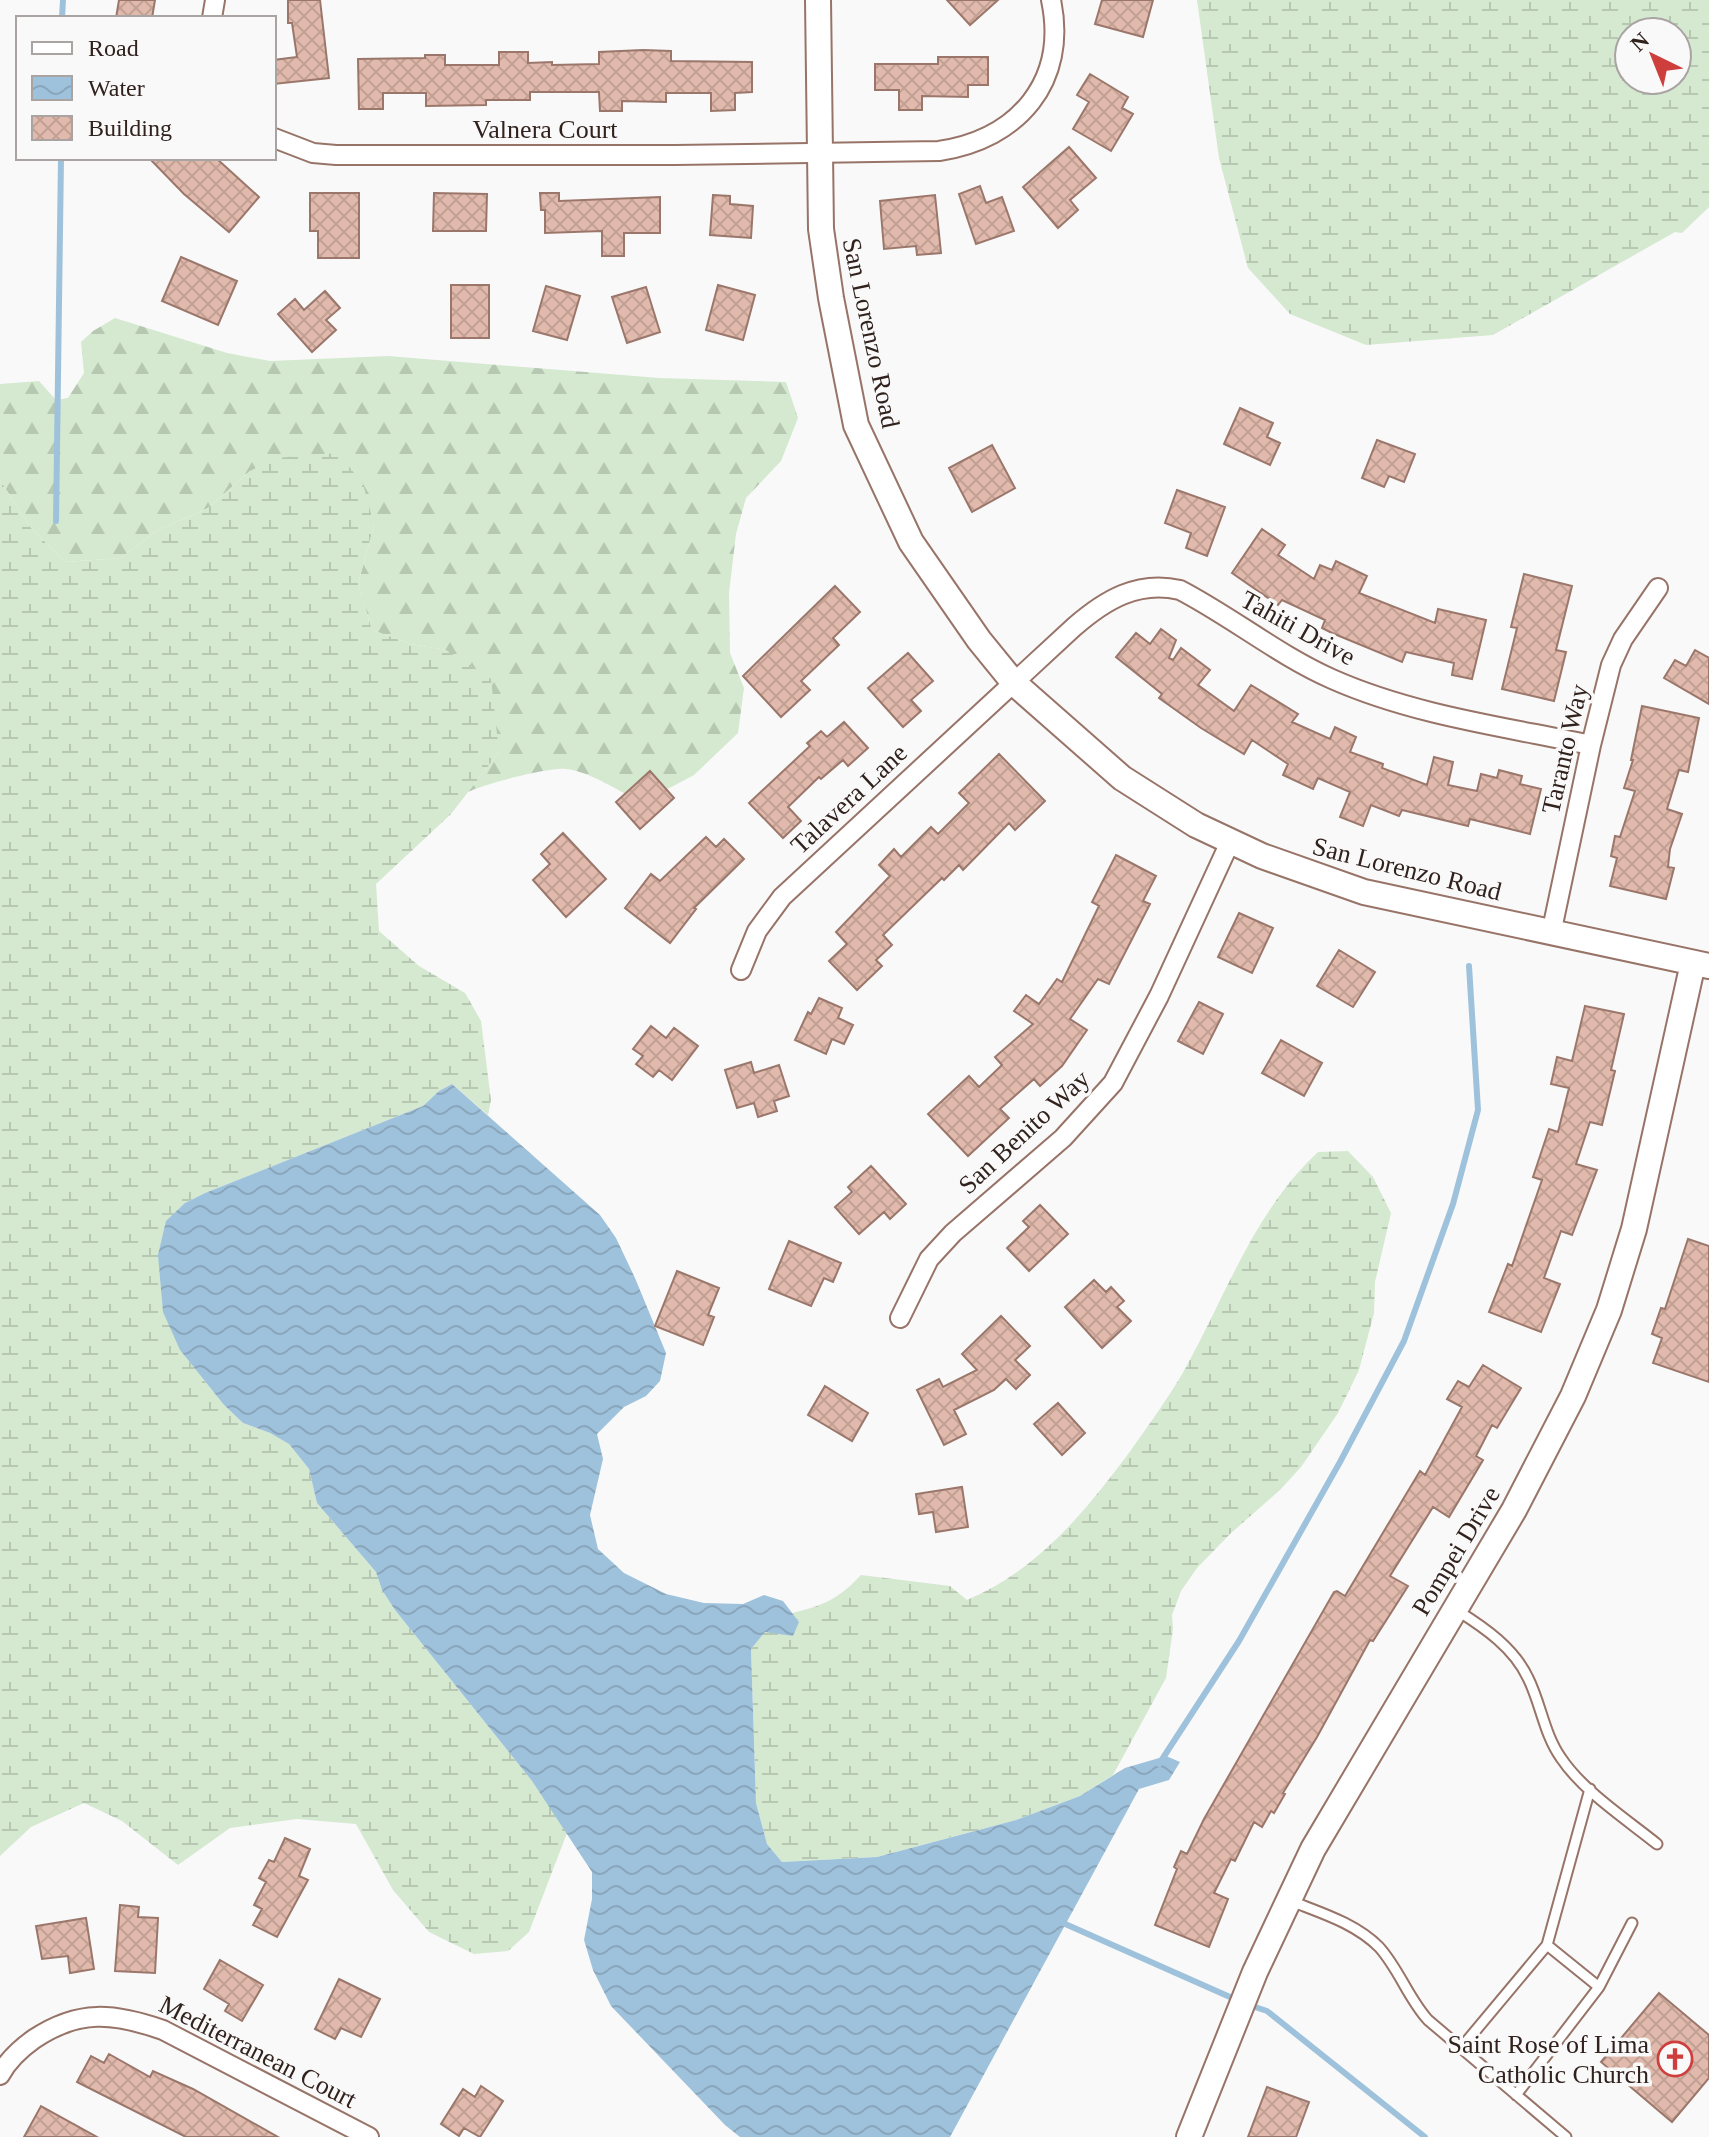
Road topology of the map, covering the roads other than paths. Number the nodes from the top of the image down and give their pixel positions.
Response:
1 (818, 0) edge
2 (1051, 0) edge
3 (276, 139) edge
4 (819, 153) junction
5 (1658, 588) dead end
6 (1014, 683) junction
7 (1591, 745) junction
8 (1230, 842) junction
9 (1551, 934) junction
10 (1701, 965) edge
11 (741, 970) dead end
12 (900, 1318) dead end
13 (1455, 1609) junction
14 (1590, 1789) junction
15 (1657, 1844) dead end
16 (1288, 1899) junction
17 (1632, 1923) dead end
18 (1547, 1945) junction
19 (1599, 1987) junction
20 (1461, 2048) junction
21 (0, 2075) edge
22 (1516, 2095) junction
23 (369, 2137) edge
24 (1189, 2137) edge
25 (1566, 2137) edge

1 - 4 street, San Lorenzo Road
2 - 4 street, Valnera Court
3 - 4 street, Valnera Court
4 - 6 street, San Lorenzo Road
5 - 7 street, Taranto Way
6 - 7 street, Tahiti Drive
6 - 8 street, San Lorenzo Road
6 - 11 street, Talavera Lane
7 - 9 street, Taranto Way
8 - 9 street, San Lorenzo Road
8 - 12 street, San Benito Way
9 - 10 street, San Lorenzo Road
10 - 13 street, Pompei Drive
13 - 14 lane
13 - 16 street, Pompei Drive
14 - 15 lane
14 - 18 lane
16 - 20 lane
16 - 24 street, Pompei Drive
17 - 19 lane
18 - 19 lane
18 - 20 lane
19 - 22 lane
20 - 22 lane
21 - 23 street, Mediterranean Court
22 - 25 lane

